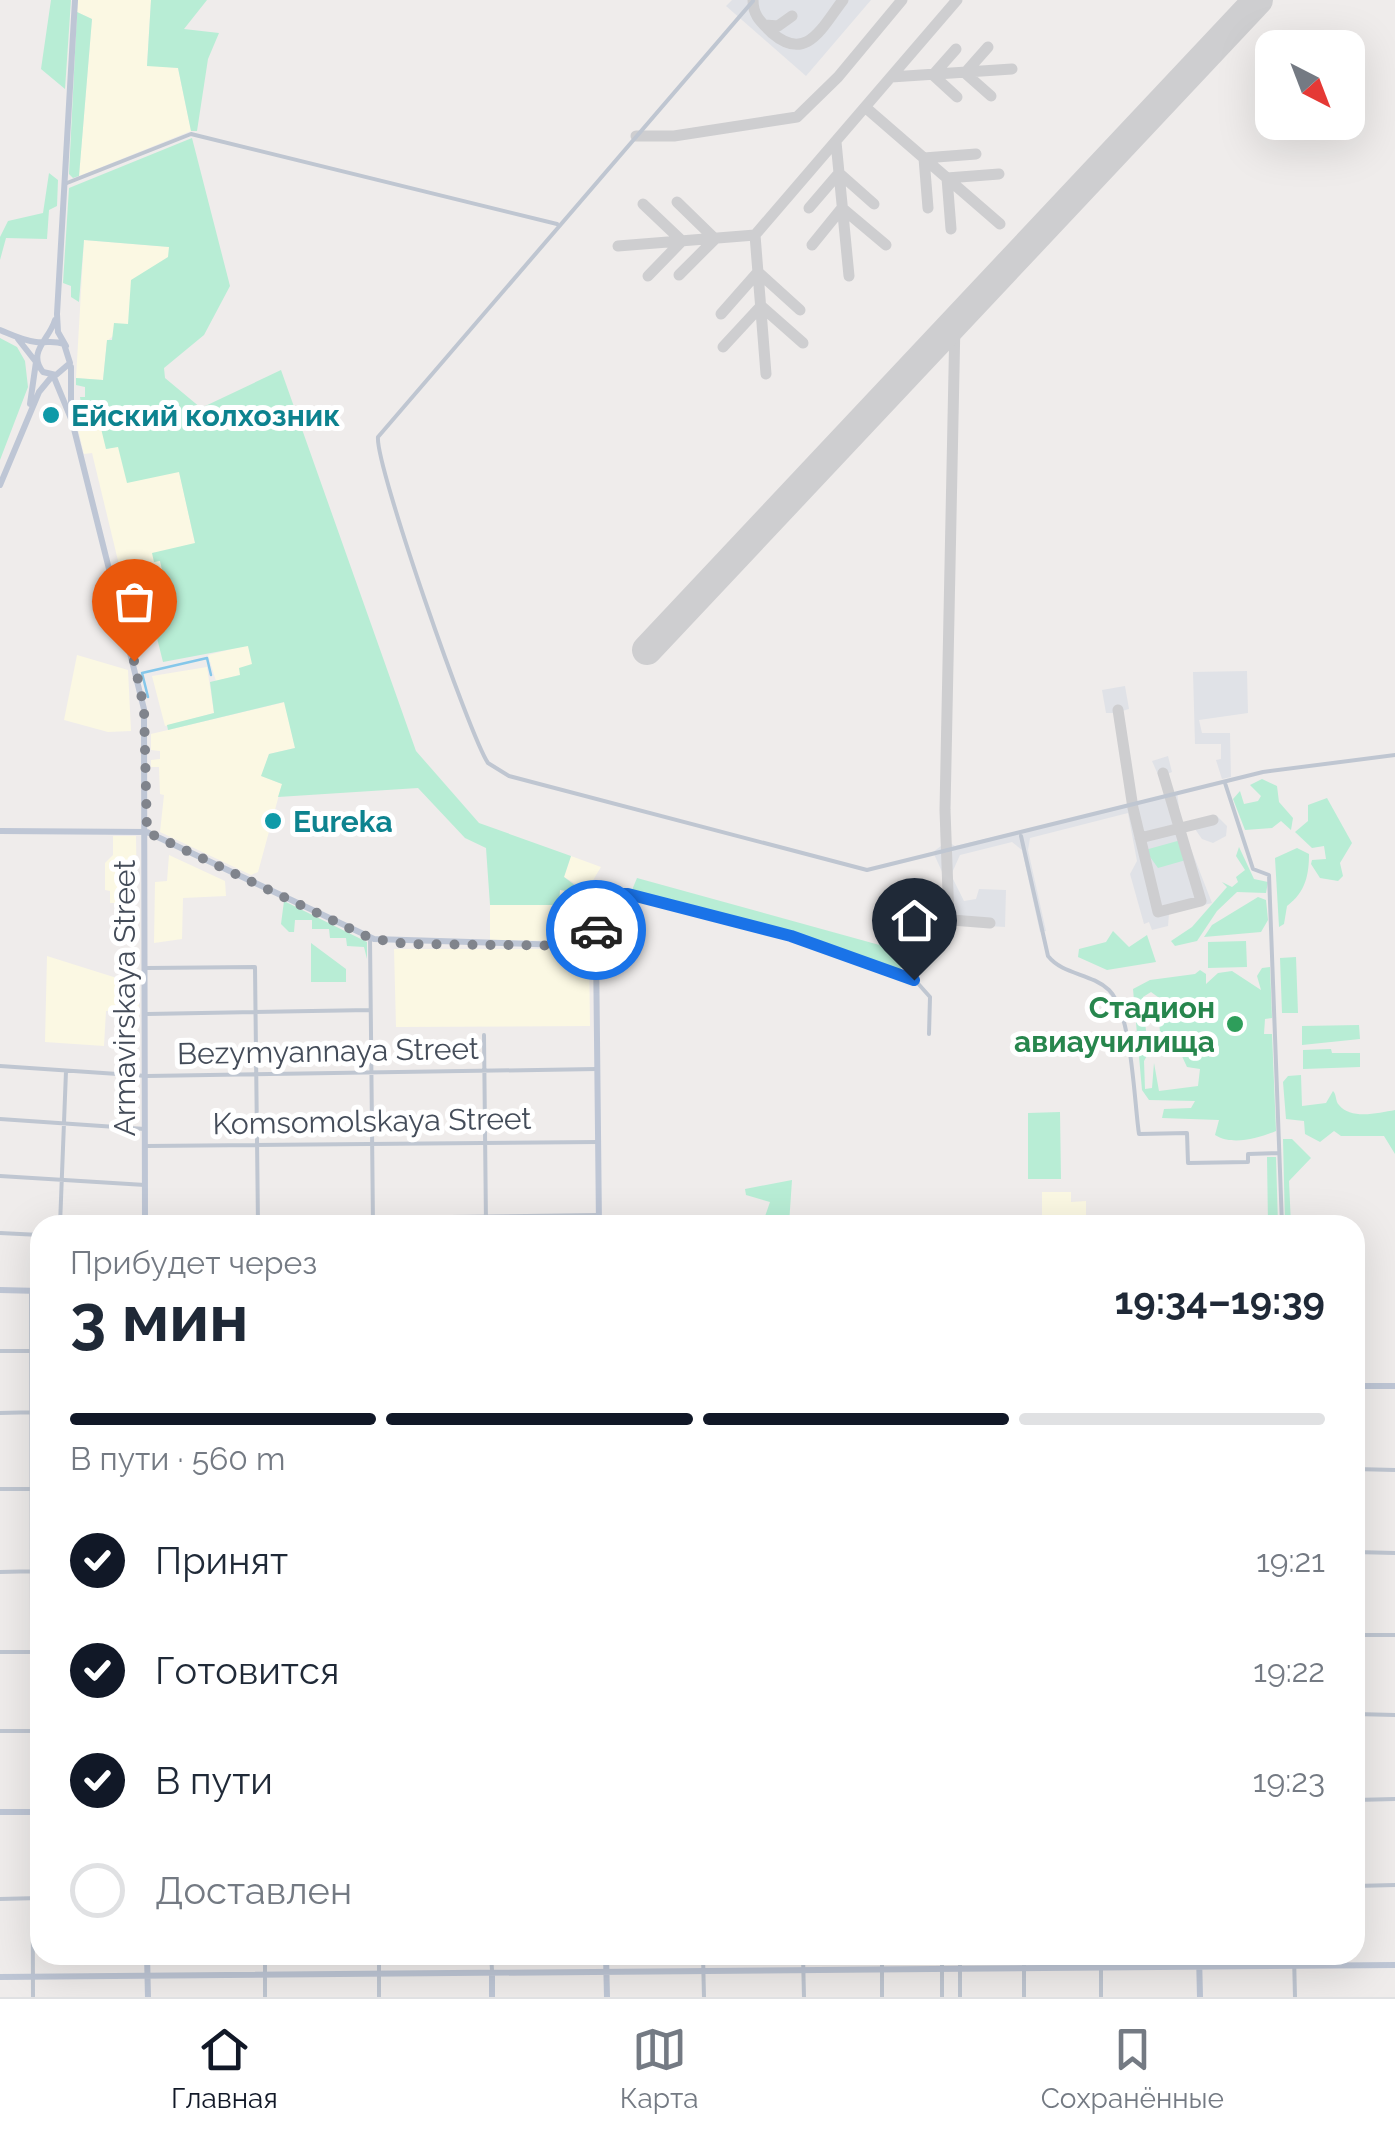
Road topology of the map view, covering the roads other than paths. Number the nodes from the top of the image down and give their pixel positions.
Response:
1 (75, 0) edge
2 (753, 1) edge
3 (63, 184) junction
4 (557, 224) junction
5 (57, 314) junction
6 (0, 330) edge
7 (15, 337) junction
8 (44, 343) junction
9 (66, 346) junction
10 (71, 360) junction
11 (36, 362) junction
12 (54, 376) junction
13 (25, 420) junction
14 (72, 420) junction
15 (0, 486) edge
16 (1395, 755) edge
17 (1225, 783) junction
18 (0, 831) edge
19 (147, 832) junction
20 (1021, 835) junction
21 (370, 938) junction
22 (596, 946) junction
23 (147, 968) junction
24 (370, 1010) junction
25 (254, 1011) junction
26 (147, 1014) junction
27 (929, 1034) dead end
28 (484, 1035) dead end
29 (0, 1066) edge
30 (597, 1069) junction
31 (66, 1071) junction
32 (485, 1071) junction
33 (372, 1072) junction
34 (256, 1074) junction
35 (147, 1076) junction
36 (0, 1119) edge
37 (64, 1124) junction
38 (146, 1129) junction
39 (598, 1142) junction
40 (485, 1143) junction
41 (372, 1144) junction
42 (256, 1145) junction
43 (146, 1146) junction
44 (1279, 1153) junction
45 (0, 1176) edge
46 (62, 1180) junction
47 (146, 1185) junction
48 (60, 1215) edge
49 (145, 1215) edge
50 (258, 1215) edge
51 (372, 1215) edge
52 (486, 1215) edge
53 (598, 1215) edge
54 (1282, 1215) edge
55 (0, 1234) edge
56 (30, 1235) edge
57 (0, 1290) edge
58 (30, 1291) edge
59 (0, 1351) edge
60 (30, 1351) joint
61 (1365, 1386) edge
62 (1395, 1386) edge
63 (0, 1412) edge
64 (30, 1412) junction
65 (1365, 1470) edge
66 (1395, 1470) edge
67 (0, 1489) edge
68 (30, 1489) junction
69 (1365, 1552) edge
70 (1395, 1553) edge
71 (0, 1572) edge
72 (30, 1572) junction
73 (1365, 1634) edge
74 (1395, 1635) edge
75 (0, 1652) edge
76 (30, 1652) junction
77 (1365, 1714) edge
78 (1395, 1715) edge
79 (0, 1732) edge
80 (30, 1732) joint
81 (1395, 1799) edge
82 (1365, 1800) edge
83 (0, 1812) edge
84 (30, 1812) edge
85 (1395, 1885) edge
86 (1365, 1886) edge
87 (30, 1898) edge
88 (0, 1899) edge
89 (33, 1965) edge
90 (147, 1965) edge
91 (265, 1965) edge
92 (379, 1965) edge
93 (492, 1965) edge
94 (606, 1965) edge
95 (704, 1965) edge
96 (804, 1965) edge
97 (882, 1965) edge
98 (942, 1965) edge
99 (960, 1965) edge
100 (1024, 1965) edge
101 (1395, 1965) edge
102 (1294, 1966) junction
103 (1200, 1967) junction
104 (1101, 1968) junction
105 (960, 1969) junction
106 (1024, 1969) junction
107 (882, 1970) junction
108 (942, 1970) junction
109 (804, 1971) junction
110 (606, 1972) junction
111 (704, 1972) junction
112 (379, 1974) junction
113 (492, 1974) junction
114 (265, 1975) junction
115 (147, 1976) junction
116 (0, 1977) edge
117 (33, 1977) junction
118 (33, 1997) edge
119 (148, 1997) edge
120 (265, 1997) edge
121 (379, 1997) edge
122 (492, 1997) edge
123 (607, 1997) edge
124 (704, 1997) edge
125 (804, 1997) edge
126 (882, 1997) edge
127 (942, 1997) edge
128 (960, 1997) edge
129 (1024, 1997) edge
130 (1101, 1997) edge
131 (1200, 1997) edge
132 (1295, 1997) edge

1 - 3 street
2 - 4 street
3 - 4 street
3 - 5 street
4 - 20 street
5 - 8 street
5 - 9 street
6 - 7 street
7 - 8 street
7 - 11 street
8 - 9 street
8 - 11 street
9 - 10 street
10 - 12 street
10 - 14 street, Armavirskaya Street
11 - 12 street
11 - 13 street
12 - 13 street
12 - 14 street, Armavirskaya Street
13 - 15 street
14 - 19 street, Armavirskaya Street
16 - 17 street
17 - 20 street
17 - 44 street
18 - 19 street
19 - 21 street
19 - 23 street, Armavirskaya Street
20 - 44 street
21 - 22 street
21 - 24 street
22 - 27 street
22 - 30 street
23 - 25 street
23 - 26 street, Armavirskaya Street
24 - 25 street
24 - 33 street
25 - 26 street
25 - 34 street
26 - 35 street, Armavirskaya Street
28 - 32 street
29 - 31 street, Bezymyannaya Street
30 - 32 street, Bezymyannaya Street
30 - 39 street
31 - 35 street, Bezymyannaya Street
31 - 37 street
32 - 33 street, Bezymyannaya Street
32 - 40 street
33 - 34 street, Bezymyannaya Street
33 - 41 street
34 - 35 street, Bezymyannaya Street
34 - 42 street
35 - 38 street, Armavirskaya Street
36 - 37 street
37 - 38 street
37 - 46 street
38 - 43 street, Armavirskaya Street
39 - 40 street, Komsomolskaya Street
39 - 53 street
40 - 41 street, Komsomolskaya Street
40 - 52 street
41 - 42 street, Komsomolskaya Street
41 - 51 street
42 - 43 street, Komsomolskaya Street
42 - 50 street
43 - 47 street, Armavirskaya Street
44 - 54 street
45 - 46 street
46 - 47 street
46 - 48 street
47 - 49 street, Armavirskaya Street
55 - 56 street
57 - 58 street
59 - 60 street
60 - 64 street
61 - 62 street
63 - 64 street
64 - 68 street
65 - 66 street
67 - 68 street
68 - 72 street
69 - 70 street
71 - 72 street
72 - 76 street
73 - 74 street
75 - 76 street
76 - 80 street
77 - 78 street
79 - 80 street
81 - 82 street
83 - 84 street
85 - 86 street
87 - 88 street
89 - 117 street
90 - 115 street
91 - 114 street
92 - 112 street
93 - 113 street
94 - 110 street
95 - 111 street
96 - 109 street
97 - 107 street
98 - 108 street
99 - 105 street
100 - 106 street
101 - 102 street
102 - 103 street
102 - 132 street
103 - 104 street
103 - 131 street
104 - 106 street
104 - 130 street
105 - 106 street
105 - 108 street
105 - 128 street
106 - 129 street
107 - 108 street
107 - 109 street
107 - 126 street
108 - 127 street
109 - 111 street
109 - 125 street
110 - 111 street
110 - 113 street
110 - 123 street
111 - 124 street
112 - 113 street
112 - 114 street
112 - 121 street
113 - 122 street
114 - 115 street
114 - 120 street
115 - 117 street
115 - 119 street
116 - 117 street
117 - 118 street

